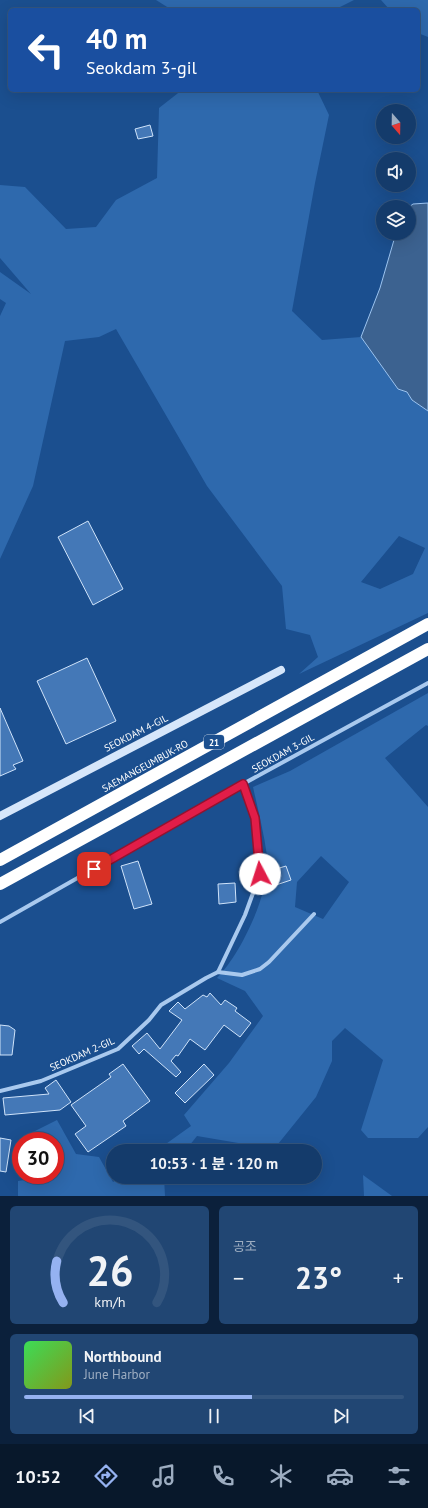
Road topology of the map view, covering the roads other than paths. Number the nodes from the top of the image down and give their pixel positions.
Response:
1 (428, 624) edge
2 (428, 649) edge
3 (281, 670) dead end
4 (428, 683) edge
5 (243, 784) junction
6 (0, 816) edge
7 (0, 860) edge
8 (0, 884) edge
9 (314, 914) dead end
10 (0, 922) edge
11 (218, 972) junction
12 (0, 1091) edge

1 - 7 highway, SAEMANGEUMBUK-RO / 21
2 - 8 highway, 21
3 - 6 street, SEOKDAM 4-GIL
4 - 5 street, SEOKDAM 3-GIL
5 - 10 street, SEOKDAM 3-GIL
5 - 11 street
9 - 11 street
11 - 12 street, SEOKDAM 2-GIL

